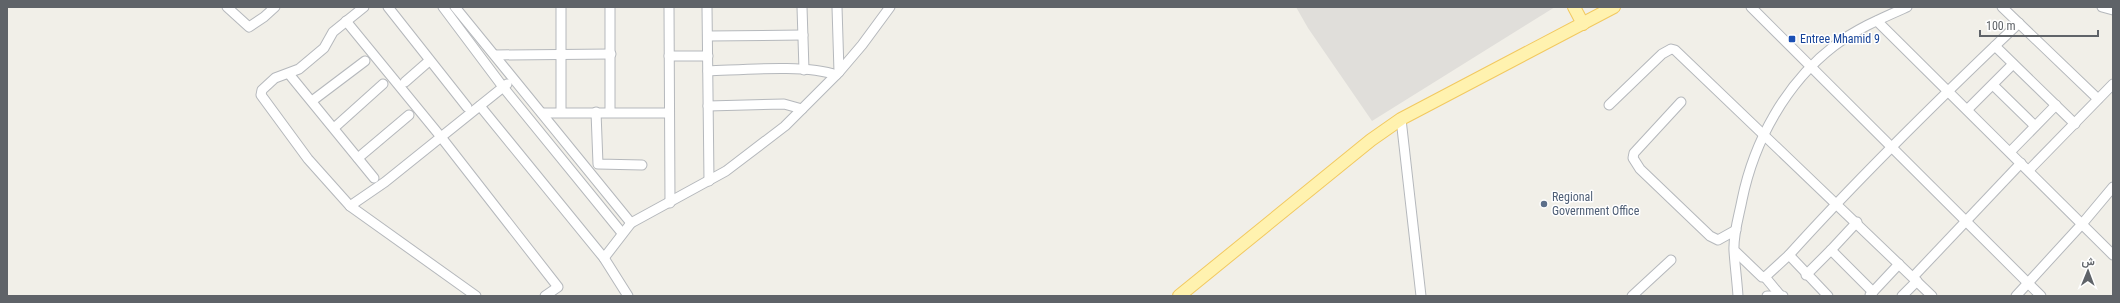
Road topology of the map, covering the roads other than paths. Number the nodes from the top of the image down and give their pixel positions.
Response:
1 (228, 7) edge
2 (275, 7) edge
3 (364, 7) edge
4 (388, 7) edge
5 (442, 7) edge
6 (455, 7) edge
7 (561, 7) edge
8 (610, 7) edge
9 (669, 7) edge
10 (707, 7) edge
11 (802, 7) edge
12 (837, 7) edge
13 (890, 7) edge
14 (1574, 7) edge
15 (1614, 7) edge
16 (1751, 7) edge
17 (1907, 7) edge
18 (2003, 7) edge
19 (2102, 7) edge
20 (2113, 10) edge
21 (1877, 20) junction
22 (346, 21) junction
23 (2019, 23) junction
24 (1583, 24) junction
25 (803, 35) junction
26 (708, 36) junction
27 (1995, 46) junction
28 (561, 54) junction
29 (611, 54) junction
30 (495, 55) junction
31 (669, 56) junction
32 (708, 56) junction
33 (429, 60) junction
34 (365, 61) dead end
35 (2013, 64) junction
36 (1811, 68) junction
37 (708, 70) junction
38 (804, 70) junction
39 (838, 73) junction
40 (289, 74) junction
41 (514, 78) junction
42 (405, 82) dead end
43 (384, 84) dead end
44 (2113, 84) edge
45 (1993, 85) junction
46 (503, 87) junction
47 (1948, 91) junction
48 (2098, 99) junction
49 (312, 101) junction
50 (1681, 102) dead end
51 (1610, 105) dead end
52 (2056, 105) junction
53 (480, 106) junction
54 (708, 106) junction
55 (467, 107) dead end
56 (802, 109) junction
57 (1968, 109) junction
58 (561, 112) junction
59 (596, 112) junction
60 (610, 112) junction
61 (542, 113) junction
62 (669, 113) junction
63 (409, 115) dead end
64 (1401, 119) junction
65 (2074, 124) junction
66 (2035, 126) junction
67 (334, 128) junction
68 (1763, 134) junction
69 (441, 137) junction
70 (1891, 147) junction
71 (2010, 152) junction
72 (358, 158) junction
73 (2021, 163) junction
74 (642, 165) dead end
75 (2029, 170) junction
76 (374, 178) dead end
77 (709, 181) junction
78 (2113, 187) edge
79 (670, 203) junction
80 (1836, 203) junction
81 (350, 206) junction
82 (1966, 221) junction
83 (1857, 222) junction
84 (631, 223) junction
85 (2082, 224) junction
86 (1736, 230) junction
87 (622, 233) junction
88 (1734, 250) junction
89 (1831, 250) junction
90 (1789, 255) junction
91 (2113, 255) edge
92 (604, 258) junction
93 (1671, 260) dead end
94 (1899, 264) junction
95 (1806, 275) junction
96 (1765, 277) junction
97 (1915, 279) junction
98 (2028, 283) junction
99 (1872, 294) edge
100 (476, 296) edge
101 (545, 296) edge
102 (628, 296) edge
103 (1178, 296) edge
104 (1421, 296) edge
105 (1632, 296) edge
106 (1738, 296) edge
107 (1767, 296) edge
108 (1781, 296) edge
109 (1828, 296) edge
110 (1902, 296) edge
111 (1932, 296) edge
112 (2016, 296) edge
113 (2041, 296) edge

1 - 2 street
3 - 22 street
4 - 33 street
5 - 46 street
6 - 30 street
7 - 28 street
8 - 29 street
9 - 31 street
10 - 26 street
11 - 25 street
12 - 39 street
13 - 39 street
14 - 24 main road
15 - 24 main road
16 - 36 street
17 - 21 street
18 - 23 street
19 - 20 street
21 - 36 street
21 - 47 street
22 - 40 street
22 - 69 street
23 - 27 street
23 - 48 street
24 - 64 main road
25 - 26 street
25 - 38 street
26 - 32 street
27 - 35 street
27 - 47 street
28 - 29 street
28 - 30 street
28 - 58 street
29 - 60 street
30 - 41 street
31 - 32 street
31 - 62 street
32 - 37 street
33 - 42 street
33 - 55 street
34 - 49 street
35 - 45 street
35 - 52 street
36 - 68 street
36 - 70 street
37 - 38 street
37 - 54 street
38 - 39 street
39 - 56 street
40 - 49 street
40 - 81 street
41 - 46 street
41 - 61 street
43 - 67 street
44 - 48 street
45 - 57 street
45 - 66 street
46 - 53 street
46 - 87 street
47 - 57 street
47 - 70 street
48 - 65 street
49 - 67 street
50 - 86 street
51 - 68 street
52 - 65 street
52 - 66 street
53 - 69 street
53 - 92 street
54 - 56 street
54 - 77 street
56 - 77 street
57 - 71 street
58 - 59 street
58 - 61 street
59 - 60 street
59 - 74 street
60 - 62 street
61 - 84 street
62 - 79 street
63 - 72 street
64 - 103 main road
64 - 104 street
65 - 75 street
66 - 71 street
67 - 72 street
68 - 80 street
68 - 86 street
69 - 81 street
69 - 101 street
70 - 80 street
70 - 82 street
71 - 73 street
72 - 76 street
73 - 75 street
73 - 82 street
75 - 85 street
77 - 79 street
78 - 85 street
79 - 84 street
80 - 83 street
80 - 90 street
81 - 100 street
82 - 97 street
82 - 98 street
83 - 89 street
83 - 94 street
84 - 87 street
85 - 91 street
85 - 98 street
86 - 88 street
87 - 92 street
88 - 96 street
88 - 106 street
89 - 95 street
89 - 99 street
90 - 95 street
90 - 96 street
92 - 102 street
93 - 105 street
94 - 97 street
94 - 99 street
95 - 109 street
96 - 108 street
97 - 110 street
97 - 111 street
98 - 112 street
98 - 113 street
107 - 108 street

